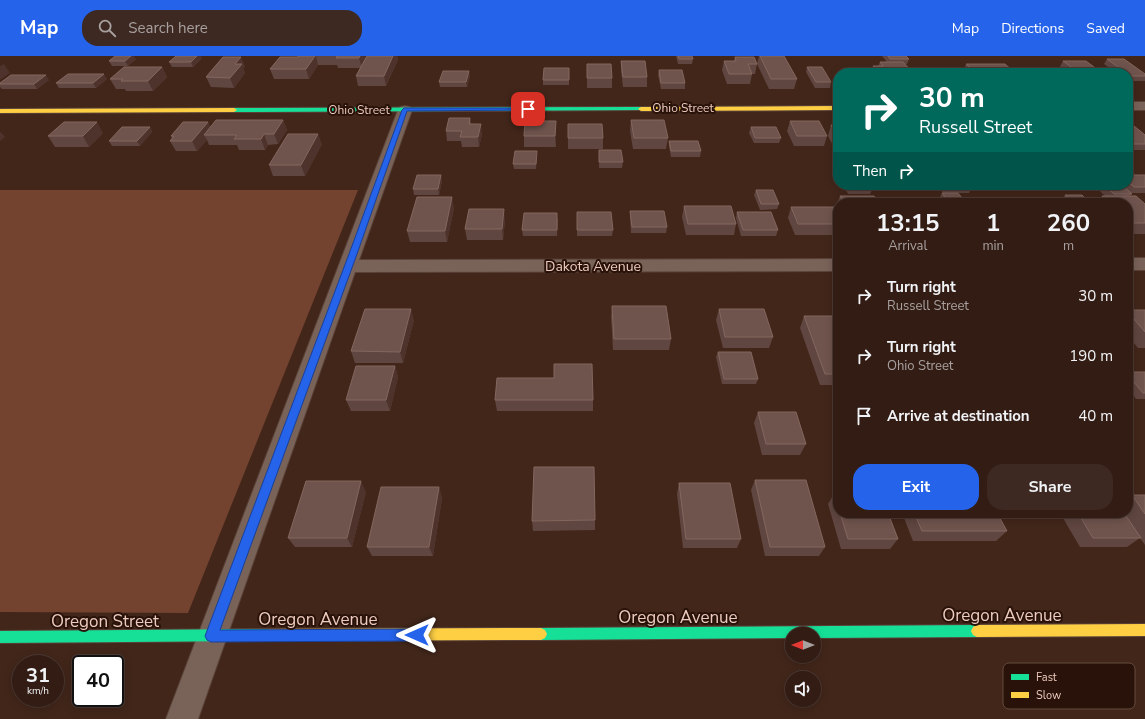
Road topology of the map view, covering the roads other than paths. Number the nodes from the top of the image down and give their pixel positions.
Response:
1 (1133, 106) edge
2 (1145, 106) edge
3 (833, 108) edge
4 (404, 110) junction
5 (0, 111) edge
6 (1133, 264) edge
7 (1145, 264) edge
8 (833, 265) edge
9 (348, 266) junction
10 (1145, 630) edge
11 (211, 636) junction
12 (0, 637) edge
13 (182, 719) edge

1 - 2 street
3 - 4 street, Ohio Street
4 - 5 street, Ohio Street
4 - 9 street
6 - 7 street
8 - 9 street, Dakota Avenue
9 - 11 street
10 - 11 street, Oregon Avenue
11 - 12 street, Oregon Street
11 - 13 street

